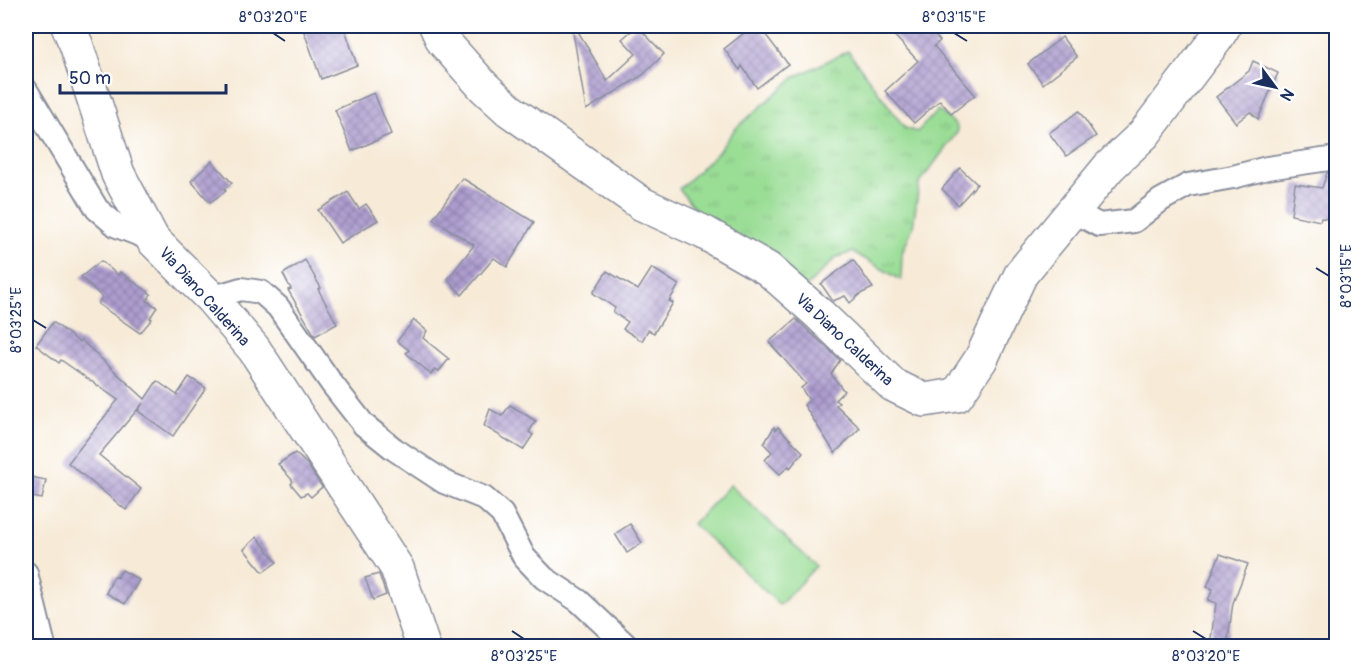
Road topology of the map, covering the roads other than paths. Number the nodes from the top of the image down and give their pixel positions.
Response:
1 (68, 26) edge
2 (436, 26) edge
3 (1224, 26) edge
4 (26, 90) edge
5 (1336, 158) edge
6 (1073, 211) junction
7 (153, 240) junction
8 (211, 298) junction
9 (26, 573) edge
10 (44, 646) edge
11 (423, 646) edge
12 (627, 646) edge

1 - 7 main road, Via Diano Calderina
2 - 6 main road, Via Diano Calderina
3 - 6 main road, Via Diano Calderina
4 - 7 street
5 - 6 street
7 - 8 main road, Via Diano Calderina
8 - 11 main road, Via Diano Calderina
8 - 12 street
9 - 10 street

